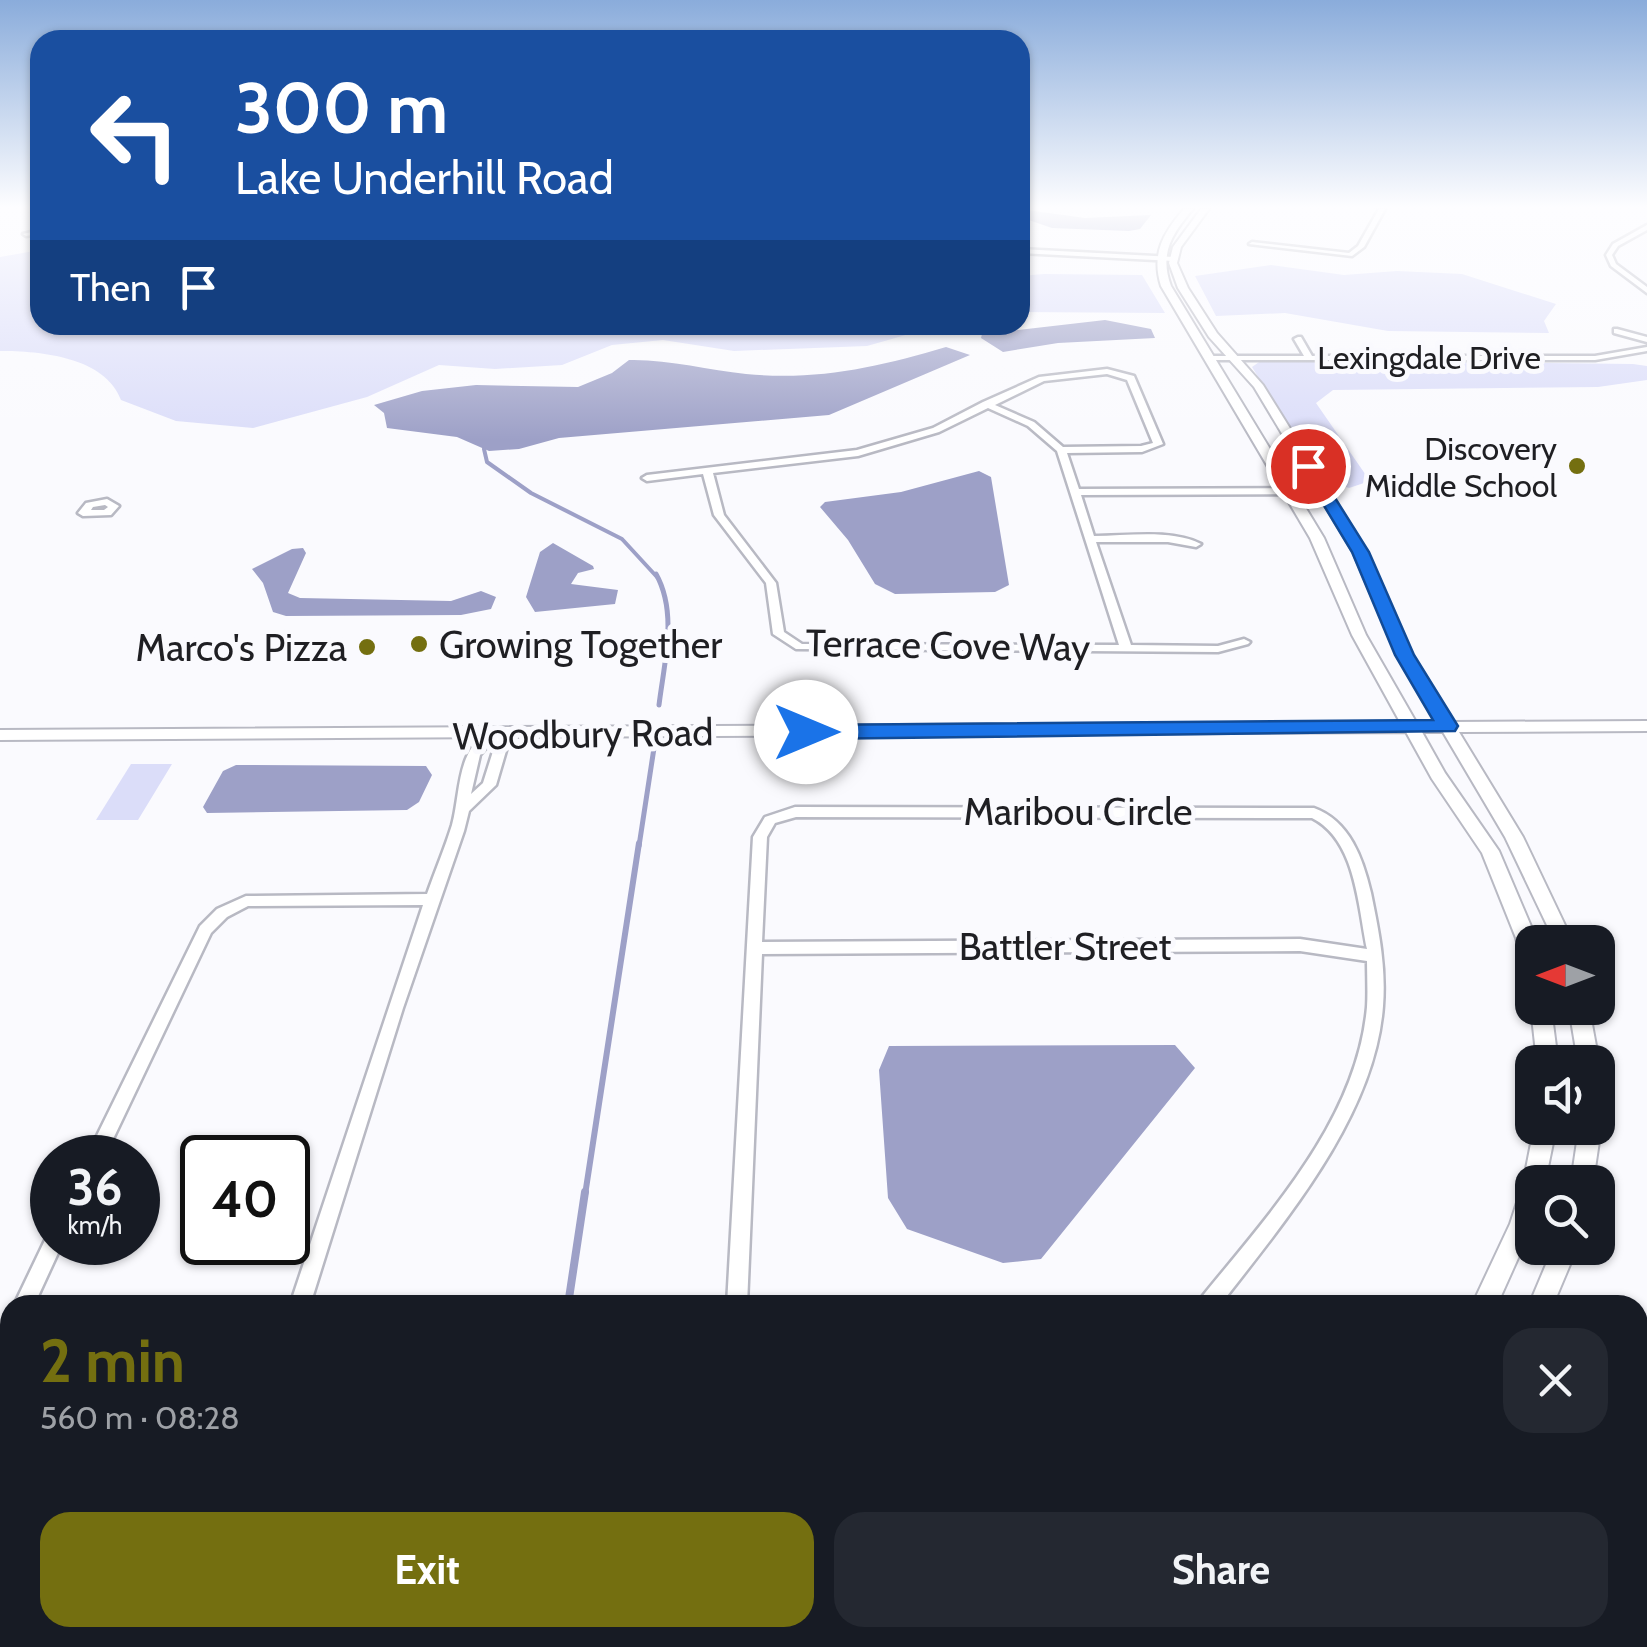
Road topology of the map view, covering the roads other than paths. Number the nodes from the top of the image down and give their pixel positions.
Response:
1 (1166, 286) edge
2 (1181, 286) edge
3 (1617, 331) dead end
4 (1298, 339) dead end
5 (1647, 340) edge
6 (1647, 349) edge
7 (1234, 356) junction
8 (1309, 357) junction
9 (1210, 358) junction
10 (986, 404) junction
11 (1061, 450) junction
12 (708, 470) junction
13 (647, 478) dead end
14 (1322, 491) junction
15 (1076, 492) junction
16 (1290, 492) junction
17 (1091, 540) junction
18 (1196, 544) dead end
19 (1244, 642) dead end
20 (1126, 649) junction
21 (1410, 726) junction
22 (1447, 726) junction
23 (1647, 726) edge
24 (0, 735) edge
25 (491, 735) junction
26 (466, 807) junction
27 (432, 899) junction
28 (1521, 925) edge
29 (1556, 925) edge
30 (753, 948) junction
31 (1376, 956) junction
32 (106, 1135) edge
33 (1515, 1239) edge
34 (43, 1265) edge
35 (1558, 1265) edge
36 (29, 1295) edge
37 (303, 1295) edge
38 (737, 1295) edge
39 (1216, 1295) edge
40 (1489, 1295) edge
41 (1545, 1295) edge

1 - 9 street
2 - 7 street
3 - 5 street
4 - 8 street
6 - 8 street, Lexingdale Drive
7 - 8 street, Lexingdale Drive
7 - 9 street, Lexingdale Drive
7 - 14 street
9 - 16 street
10 - 11 street
10 - 11 street
10 - 12 street
11 - 15 street
12 - 13 street
12 - 20 street, Terrace Cove Way
14 - 16 street
14 - 22 street
15 - 16 street
15 - 17 street
16 - 21 street
17 - 18 street
17 - 20 street
19 - 20 street, Terrace Cove Way
21 - 22 street, Woodbury Road
21 - 25 street, Woodbury Road
21 - 28 street
22 - 23 street, Woodbury Road
22 - 29 street
24 - 25 street, Woodbury Road
25 - 26 street
25 - 26 street
26 - 27 street
27 - 32 street
27 - 37 street
30 - 31 street, Battler Street
30 - 31 street, Maribou Circle
30 - 38 street, Maribou Circle
31 - 39 street, Maribou Circle
33 - 40 street
34 - 36 street
35 - 41 street

